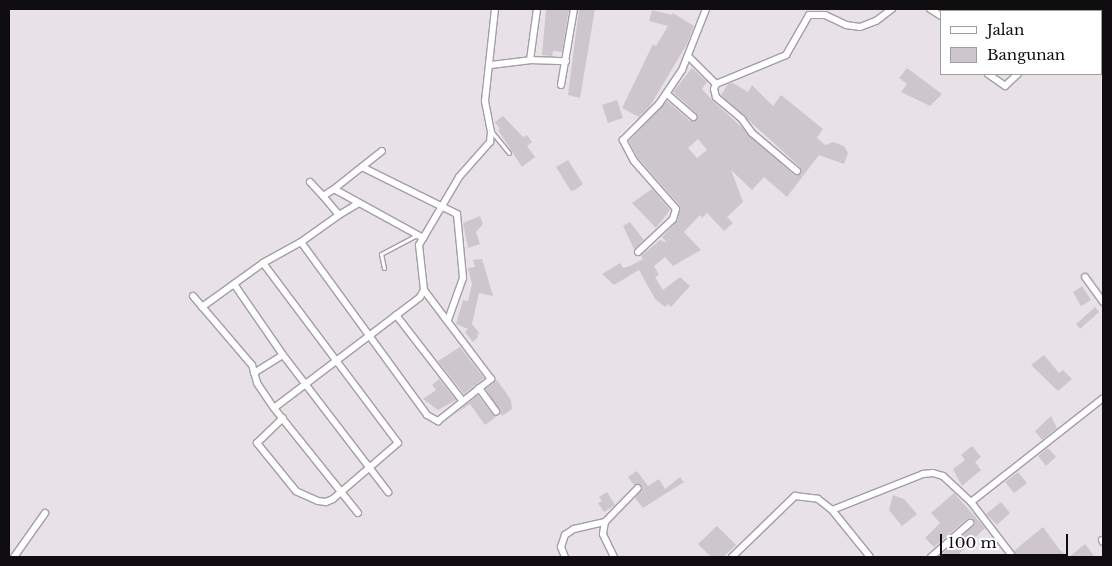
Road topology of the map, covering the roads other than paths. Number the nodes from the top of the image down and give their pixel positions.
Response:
1 (496, 9) edge
2 (537, 9) edge
3 (574, 9) edge
4 (706, 9) edge
5 (892, 9) edge
6 (688, 57) junction
7 (530, 60) junction
8 (566, 62) junction
9 (491, 65) junction
10 (989, 75) edge
11 (1017, 75) edge
12 (716, 84) junction
13 (561, 85) dead end
14 (666, 94) junction
15 (693, 116) dead end
16 (491, 132) junction
17 (382, 151) dead end
18 (509, 153) dead end
19 (362, 167) junction
20 (797, 171) dead end
21 (310, 182) dead end
22 (334, 189) junction
23 (323, 196) junction
24 (357, 204) junction
25 (440, 205) junction
26 (339, 214) junction
27 (420, 236) junction
28 (301, 242) junction
29 (638, 252) dead end
30 (263, 263) junction
31 (384, 268) dead end
32 (1085, 278) dead end
33 (234, 284) junction
34 (424, 290) junction
35 (193, 296) dead end
36 (1103, 302) edge
37 (202, 308) junction
38 (396, 315) junction
39 (448, 320) junction
40 (371, 334) junction
41 (282, 355) junction
42 (335, 359) junction
43 (254, 373) junction
44 (307, 383) junction
45 (478, 388) junction
46 (1103, 398) edge
47 (462, 400) junction
48 (274, 408) junction
49 (496, 412) dead end
50 (283, 418) junction
51 (369, 470) junction
52 (638, 488) dead end
53 (341, 492) junction
54 (388, 492) dead end
55 (971, 502) junction
56 (832, 510) junction
57 (358, 512) dead end
58 (45, 513) dead end
59 (605, 522) junction
60 (970, 523) dead end
61 (14, 557) edge
62 (565, 557) edge
63 (614, 557) edge
64 (732, 557) edge
65 (870, 557) edge
66 (931, 557) edge
67 (1013, 557) edge

1 - 9 street
2 - 7 street
3 - 8 street
4 - 6 street
5 - 12 street
6 - 12 street
6 - 14 street
7 - 8 street
7 - 9 street
8 - 13 street
9 - 16 street
10 - 11 street
12 - 20 street
14 - 15 street
14 - 29 street
16 - 18 lane
16 - 25 street
17 - 19 street
19 - 22 street
19 - 25 street
21 - 23 street
22 - 23 street
22 - 24 street
23 - 26 street
24 - 26 street
24 - 27 street
25 - 27 street
25 - 39 street
26 - 28 street
27 - 31 lane
27 - 34 street
28 - 30 street
28 - 40 street
30 - 33 street
30 - 42 street
32 - 36 street
33 - 37 street
33 - 41 street
34 - 38 street
34 - 39 street
35 - 37 street
37 - 43 street
38 - 40 street
38 - 47 street
39 - 45 street
40 - 42 street
40 - 47 street
41 - 43 street
41 - 44 street
42 - 44 street
42 - 51 street
43 - 48 street
44 - 48 street
44 - 51 street
45 - 47 street
45 - 49 street
46 - 55 street
48 - 50 street
50 - 53 street
50 - 53 street
51 - 53 street
51 - 54 street
52 - 59 street
53 - 57 street
55 - 56 street
55 - 67 street
56 - 64 street
56 - 65 street
58 - 61 street
59 - 62 street
59 - 63 street
60 - 66 street

